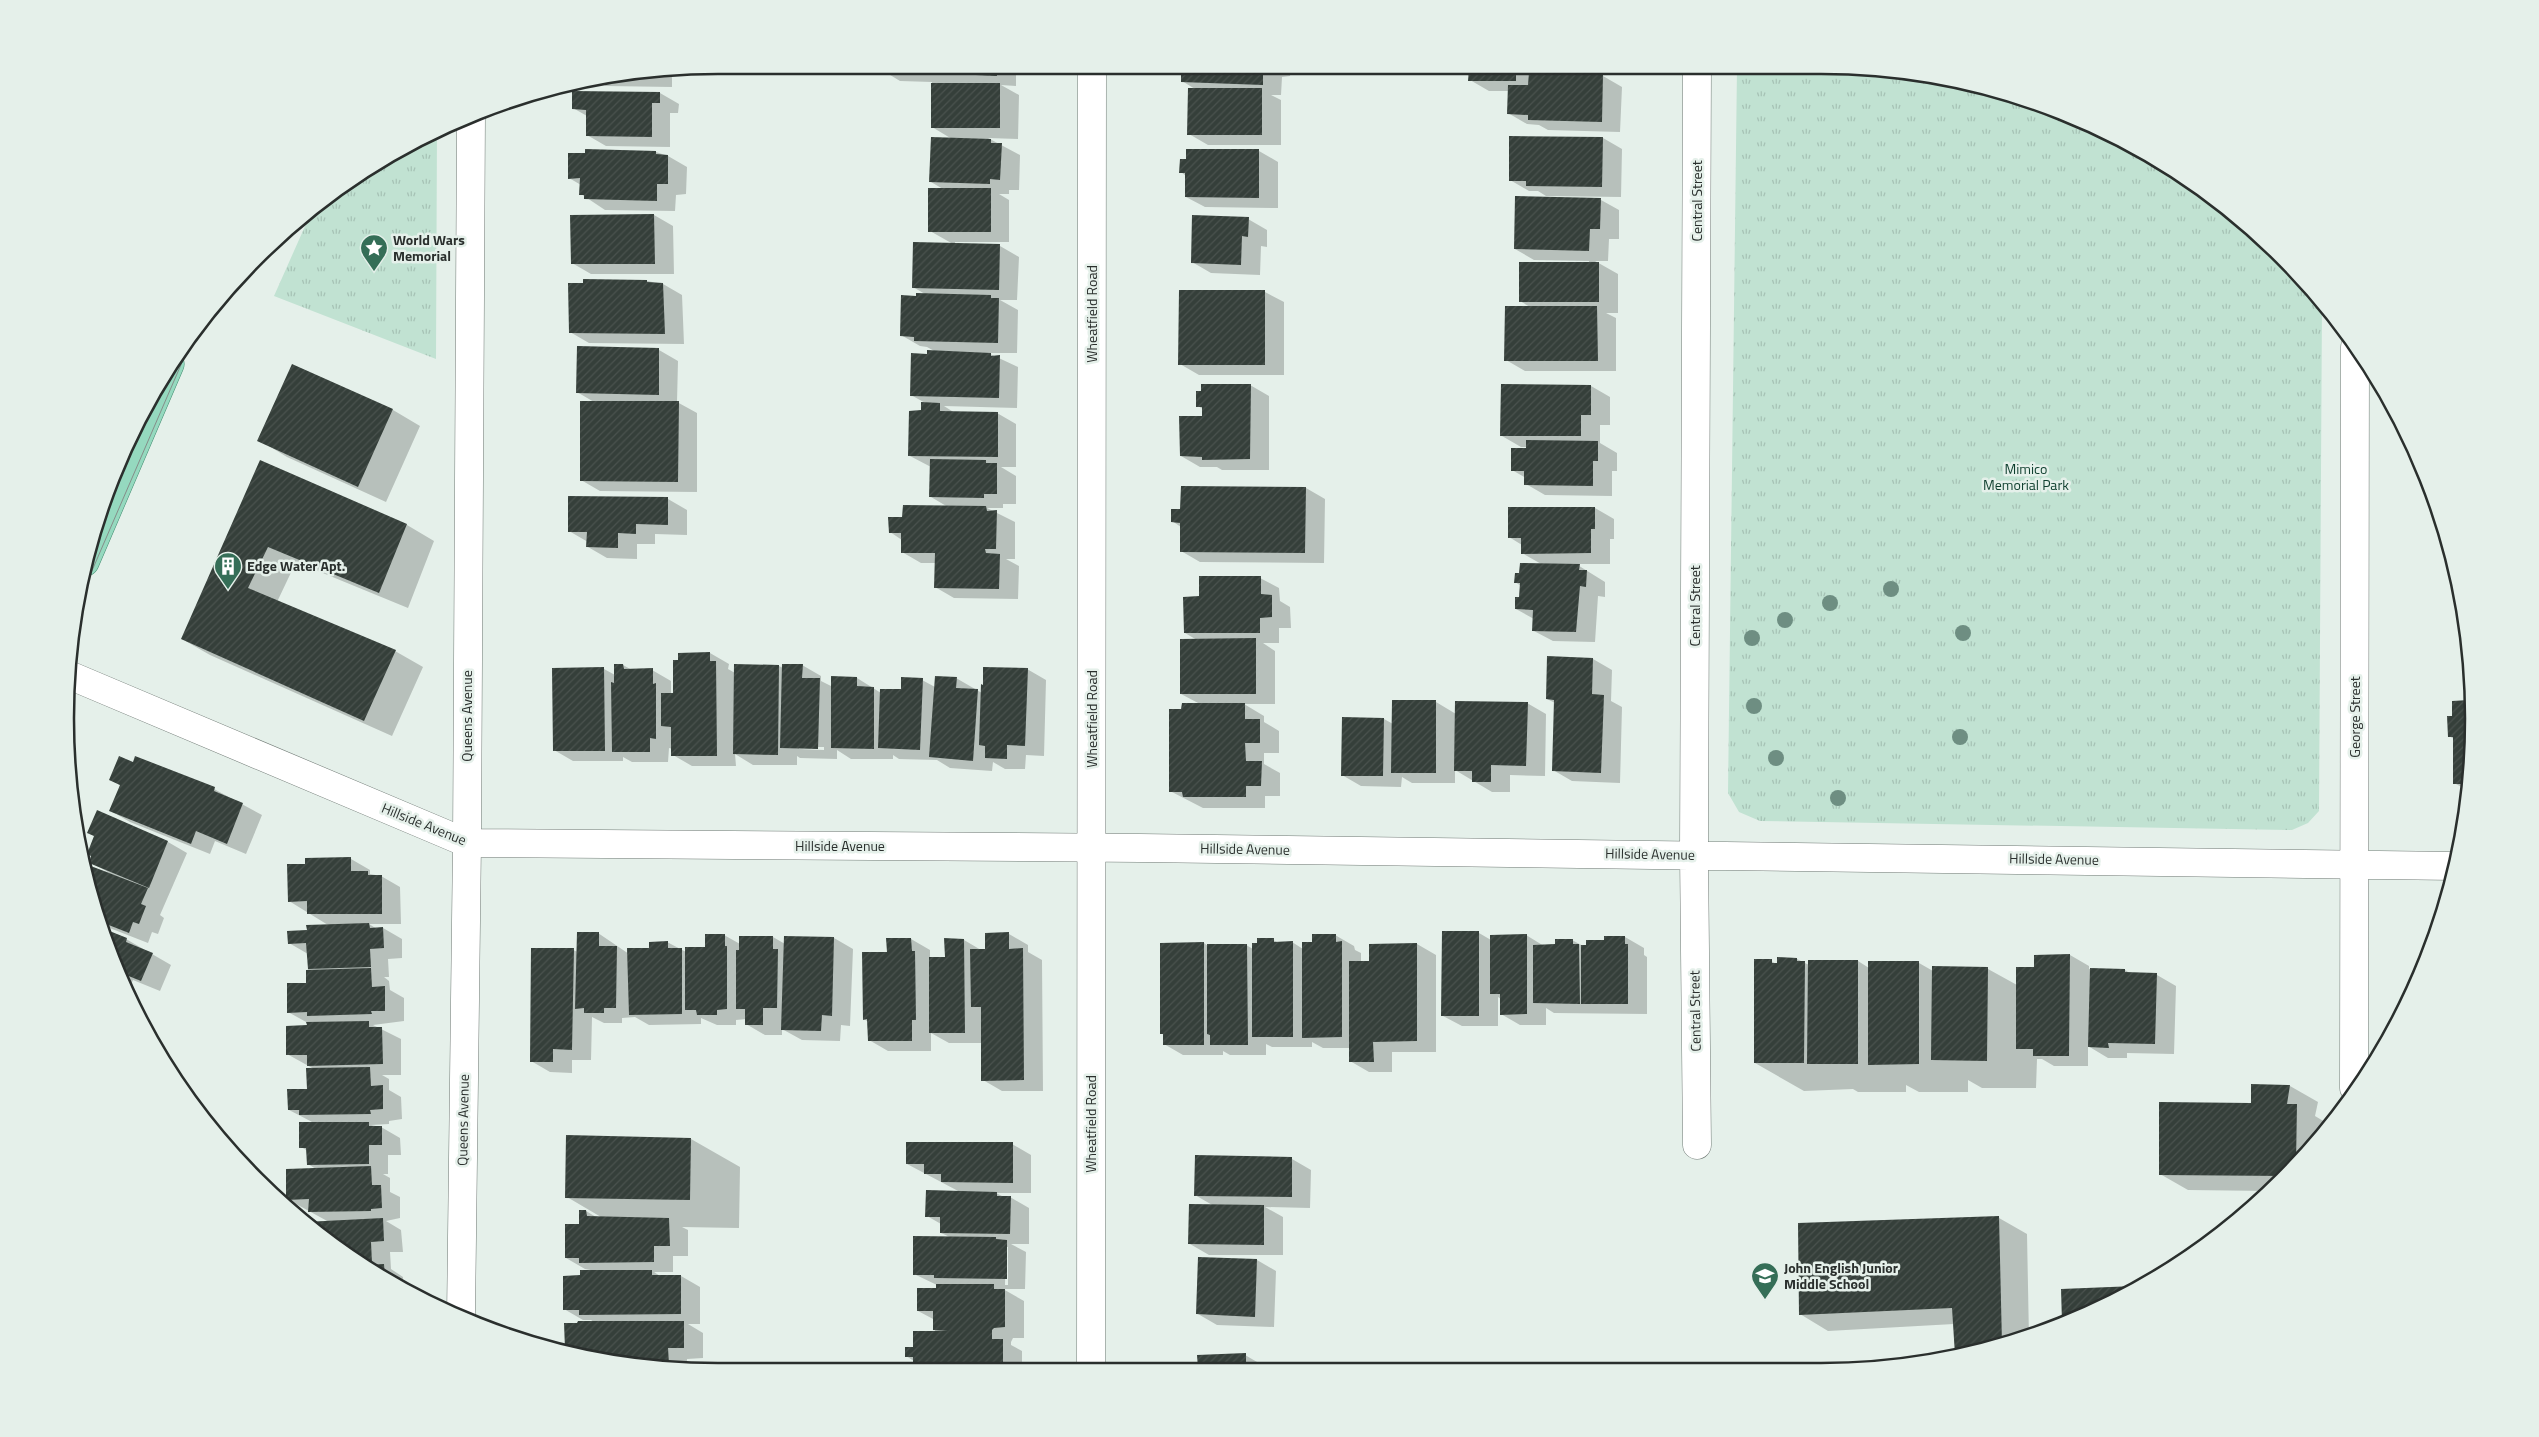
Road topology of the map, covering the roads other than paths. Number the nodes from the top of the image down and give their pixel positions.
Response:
1 (1092, 74) edge
2 (1697, 74) edge
3 (471, 123) edge
4 (2355, 357) edge
5 (75, 678) edge
6 (467, 843) junction
7 (1091, 847) junction
8 (1694, 854) junction
9 (2355, 863) junction
10 (2448, 866) edge
11 (2354, 1081) edge
12 (1697, 1145) dead end
13 (461, 1309) edge
14 (1091, 1363) edge

1 - 7 street, Wheatfield Road
2 - 8 street, Central Street
3 - 6 street, Queens Avenue
4 - 9 street, George Street
5 - 6 street, Hillside Avenue
6 - 7 street, Hillside Avenue
6 - 13 street, Queens Avenue
7 - 8 street, Hillside Avenue
7 - 14 street, Wheatfield Road
8 - 9 street, Hillside Avenue
8 - 12 street, Central Street
9 - 10 street, Hillside Avenue
9 - 11 street, George Street

